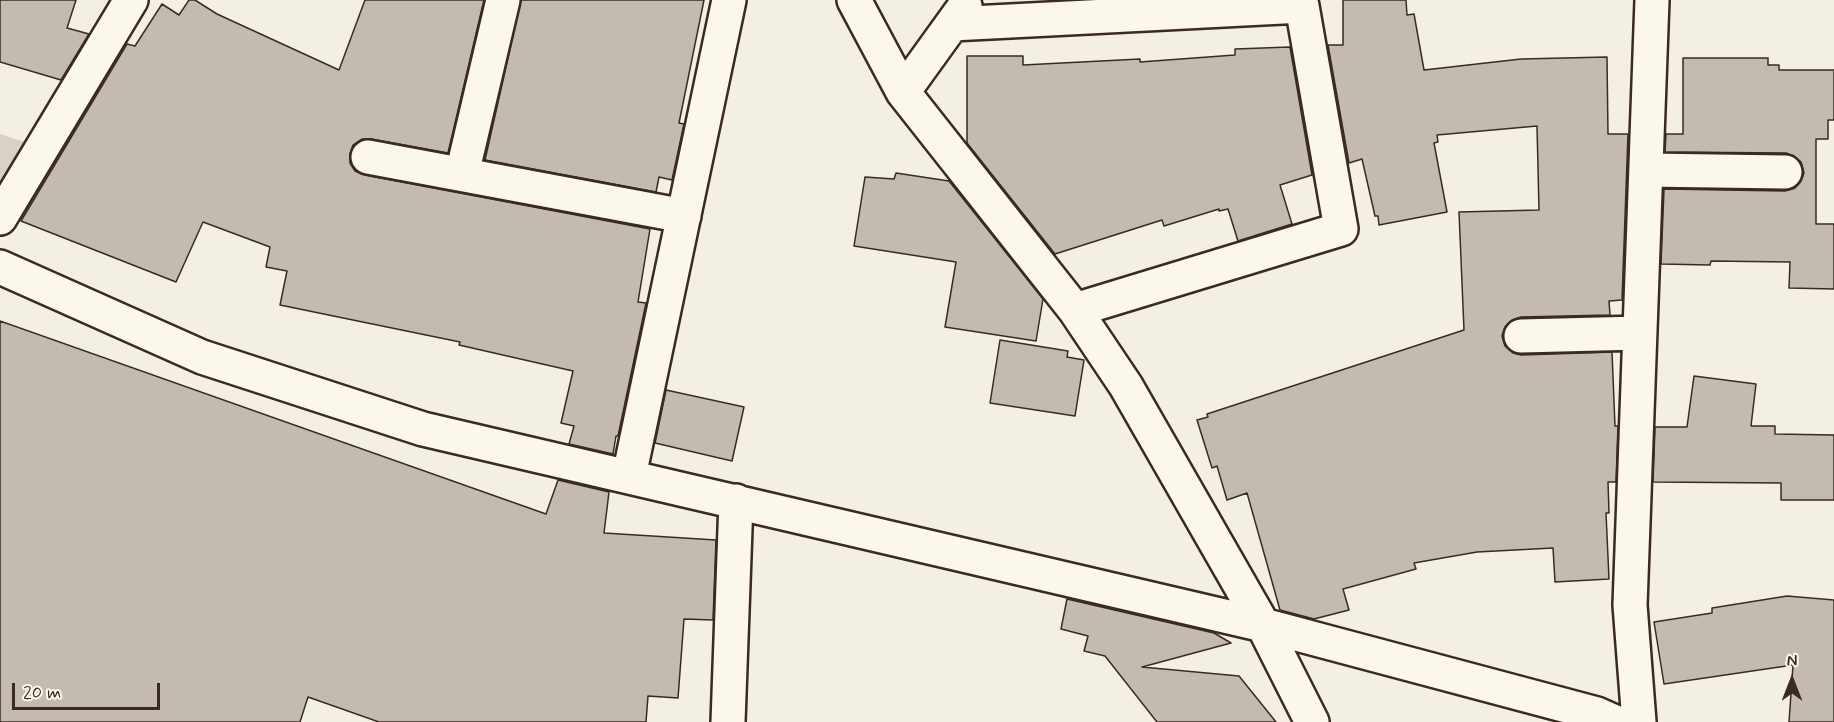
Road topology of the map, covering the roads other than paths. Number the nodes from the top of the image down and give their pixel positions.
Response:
1 (131, 0) edge
2 (503, 0) edge
3 (729, 0) edge
4 (854, 0) edge
5 (1652, 0) edge
6 (961, 12) edge
7 (903, 92) junction
8 (368, 157) dead end
9 (1646, 170) junction
10 (1785, 172) dead end
11 (462, 174) junction
12 (684, 216) junction
13 (0, 218) edge
14 (0, 267) edge
15 (1075, 310) junction
16 (1640, 333) junction
17 (1521, 336) dead end
18 (628, 476) junction
19 (736, 501) junction
20 (1263, 625) junction
21 (728, 722) edge
22 (1312, 722) edge
23 (1615, 722) edge
24 (1639, 722) edge

1 - 13 street
2 - 11 street
3 - 12 street
4 - 7 street
5 - 9 street
6 - 7 street
6 - 15 street
7 - 15 street
8 - 11 street
9 - 10 street
9 - 16 street
11 - 12 street
12 - 18 street
14 - 18 street
15 - 20 street
16 - 17 street
16 - 24 street
18 - 19 street
19 - 20 street
19 - 21 street
20 - 22 street
20 - 23 street

